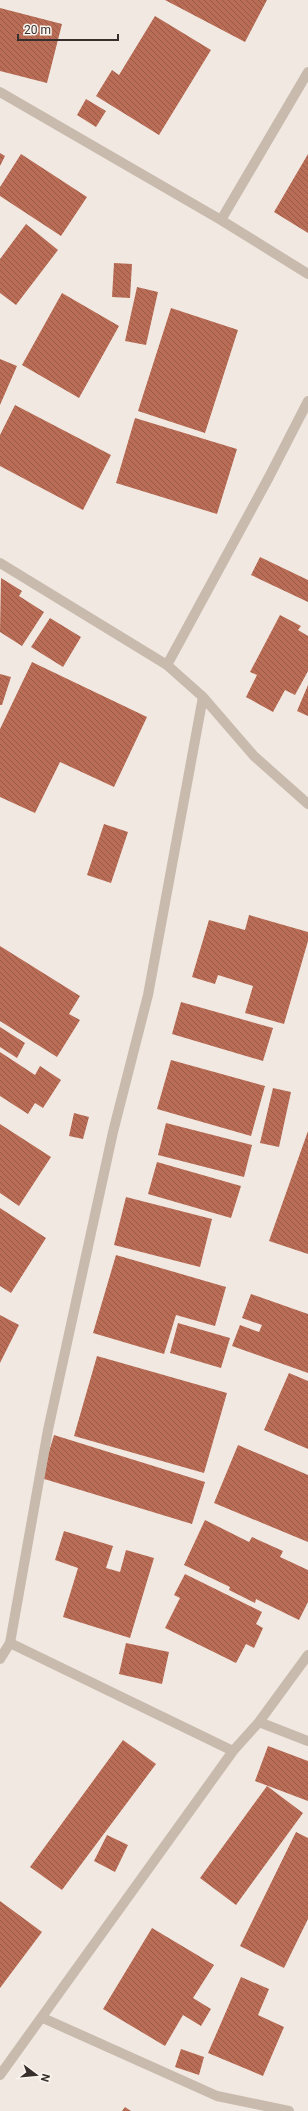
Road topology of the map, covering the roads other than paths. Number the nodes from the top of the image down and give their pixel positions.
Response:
1 (308, 72) edge
2 (0, 92) edge
3 (221, 220) junction
4 (308, 274) edge
5 (308, 401) edge
6 (0, 563) edge
7 (166, 665) junction
8 (203, 697) junction
9 (308, 804) edge
10 (10, 1643) junction
11 (308, 1656) edge
12 (0, 1659) edge
13 (258, 1722) junction
14 (308, 1741) edge
15 (233, 1751) junction
16 (43, 2018) junction
17 (0, 2075) edge
18 (289, 2111) edge

1 - 3 street
2 - 3 street
3 - 4 street
5 - 7 street
6 - 7 street
7 - 8 street
8 - 9 street
8 - 10 street
10 - 12 street
10 - 15 street
11 - 13 street
13 - 14 street
13 - 15 street
15 - 16 street
16 - 17 street
16 - 18 street

